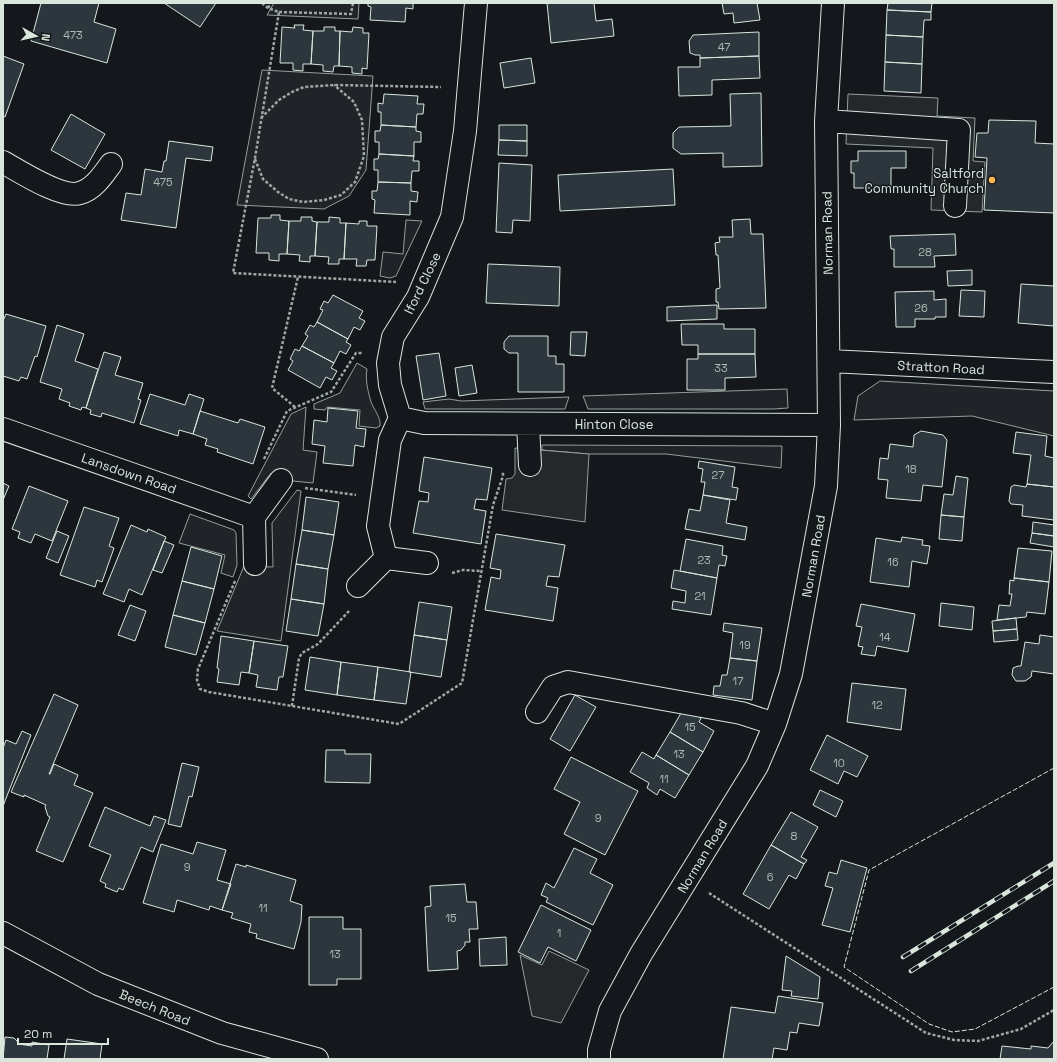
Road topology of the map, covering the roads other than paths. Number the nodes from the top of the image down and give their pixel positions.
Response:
1 (476, 3) edge
2 (834, 3) edge
3 (826, 121) junction
4 (3, 162) edge
5 (112, 164) dead end
6 (955, 206) dead end
7 (828, 361) junction
8 (1054, 372) edge
9 (400, 418) junction
10 (528, 424) junction
11 (829, 425) junction
12 (3, 429) edge
13 (530, 465) dead end
14 (281, 480) dead end
15 (254, 517) junction
16 (386, 558) junction
17 (427, 563) dead end
18 (255, 564) dead end
19 (358, 586) dead end
20 (537, 712) dead end
21 (775, 724) junction
22 (3, 933) edge
23 (316, 1059) edge
24 (599, 1059) edge

1 - 9 street, Iford Close
2 - 3 street, Norman Road
3 - 6 street
3 - 7 street, Norman Road
4 - 5 street
7 - 8 street, Stratton Road
7 - 11 street, Norman Road
9 - 10 street, Hinton Close
9 - 16 street
10 - 11 street, Hinton Close
10 - 13 street
11 - 21 street, Norman Road
12 - 15 street, Lansdown Road
14 - 15 street
15 - 18 street
16 - 17 street
16 - 19 street
20 - 21 street
21 - 24 street, Norman Road
22 - 23 street, Beech Road

